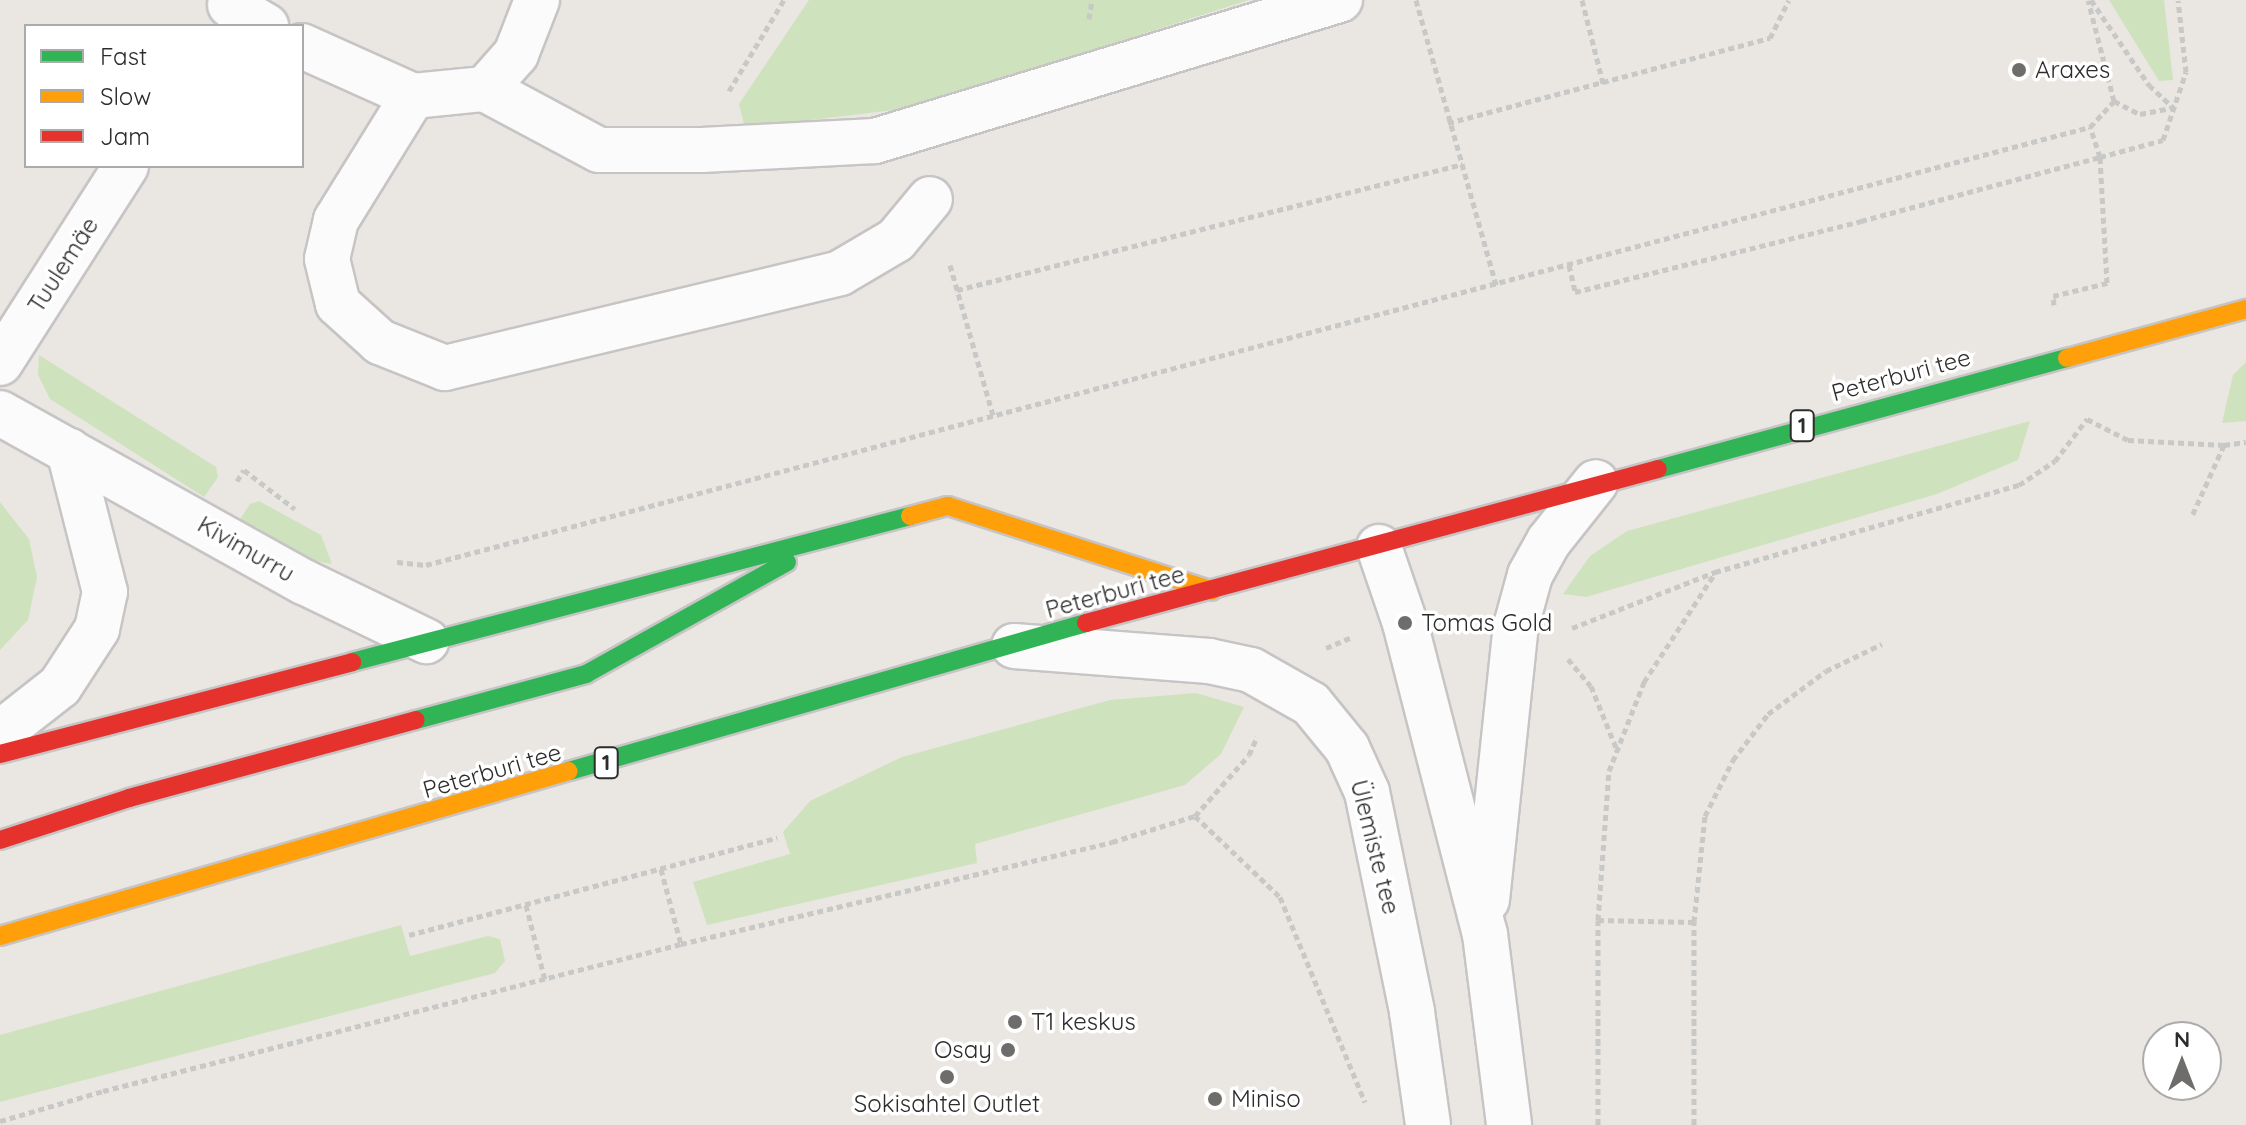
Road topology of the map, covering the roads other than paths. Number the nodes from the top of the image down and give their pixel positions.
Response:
1 (537, 0) edge
2 (1340, 0) edge
3 (304, 47) edge
4 (485, 89) junction
5 (413, 96) junction
6 (125, 168) edge
7 (930, 199) road end
8 (2246, 309) edge
9 (0, 363) edge
10 (0, 413) edge
11 (69, 451) junction
12 (1596, 482) junction
13 (841, 531) junction
14 (1379, 547) junction
15 (1212, 591) junction
16 (426, 641) junction
17 (1007, 645) junction
18 (0, 733) edge
19 (0, 754) edge
20 (0, 840) edge
21 (1485, 934) junction
22 (0, 936) edge
23 (1428, 1125) edge
24 (1509, 1125) edge

1 - 4 street
2 - 4 street
3 - 5 street
4 - 5 street
5 - 7 street
6 - 9 street, Tuulemäe
8 - 12 highway, Peterburi tee / 1
10 - 11 street, Kivimurru
11 - 16 street, Kivimurru
11 - 18 street
12 - 14 highway, Peterburi tee / 1
12 - 21 street
13 - 15 highway
13 - 16 highway
13 - 20 highway
14 - 15 highway, Peterburi tee / 1
14 - 21 street
15 - 17 highway, Peterburi tee / 1
16 - 19 highway
17 - 22 highway, Peterburi tee / 1
17 - 23 street, Ülemiste tee
21 - 24 street

